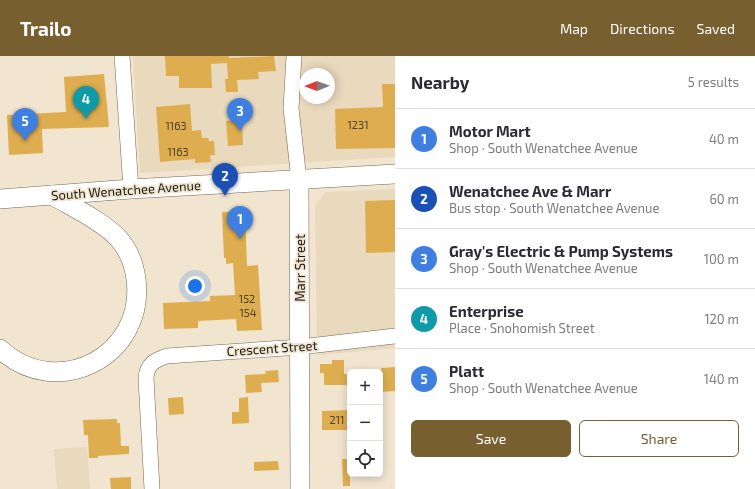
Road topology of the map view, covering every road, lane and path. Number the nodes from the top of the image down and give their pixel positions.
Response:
1 (122, 56) edge
2 (294, 56) edge
3 (395, 174) edge
4 (299, 180) junction
5 (131, 189) junction
6 (52, 195) junction
7 (0, 200) edge
8 (395, 336) edge
9 (300, 347) junction
10 (0, 349) edge
11 (297, 486) edge
12 (152, 489) edge

1 - 5 street
2 - 4 street, Marr Street
3 - 4 main road, South Wenatchee Avenue
4 - 5 main road, South Wenatchee Avenue
4 - 9 main road, Marr Street
5 - 6 main road, South Wenatchee Avenue
6 - 7 main road, South Wenatchee Avenue
6 - 10 main road
8 - 9 street, Crescent Street
9 - 11 main road, Marr Street
9 - 12 street, Crescent Street

